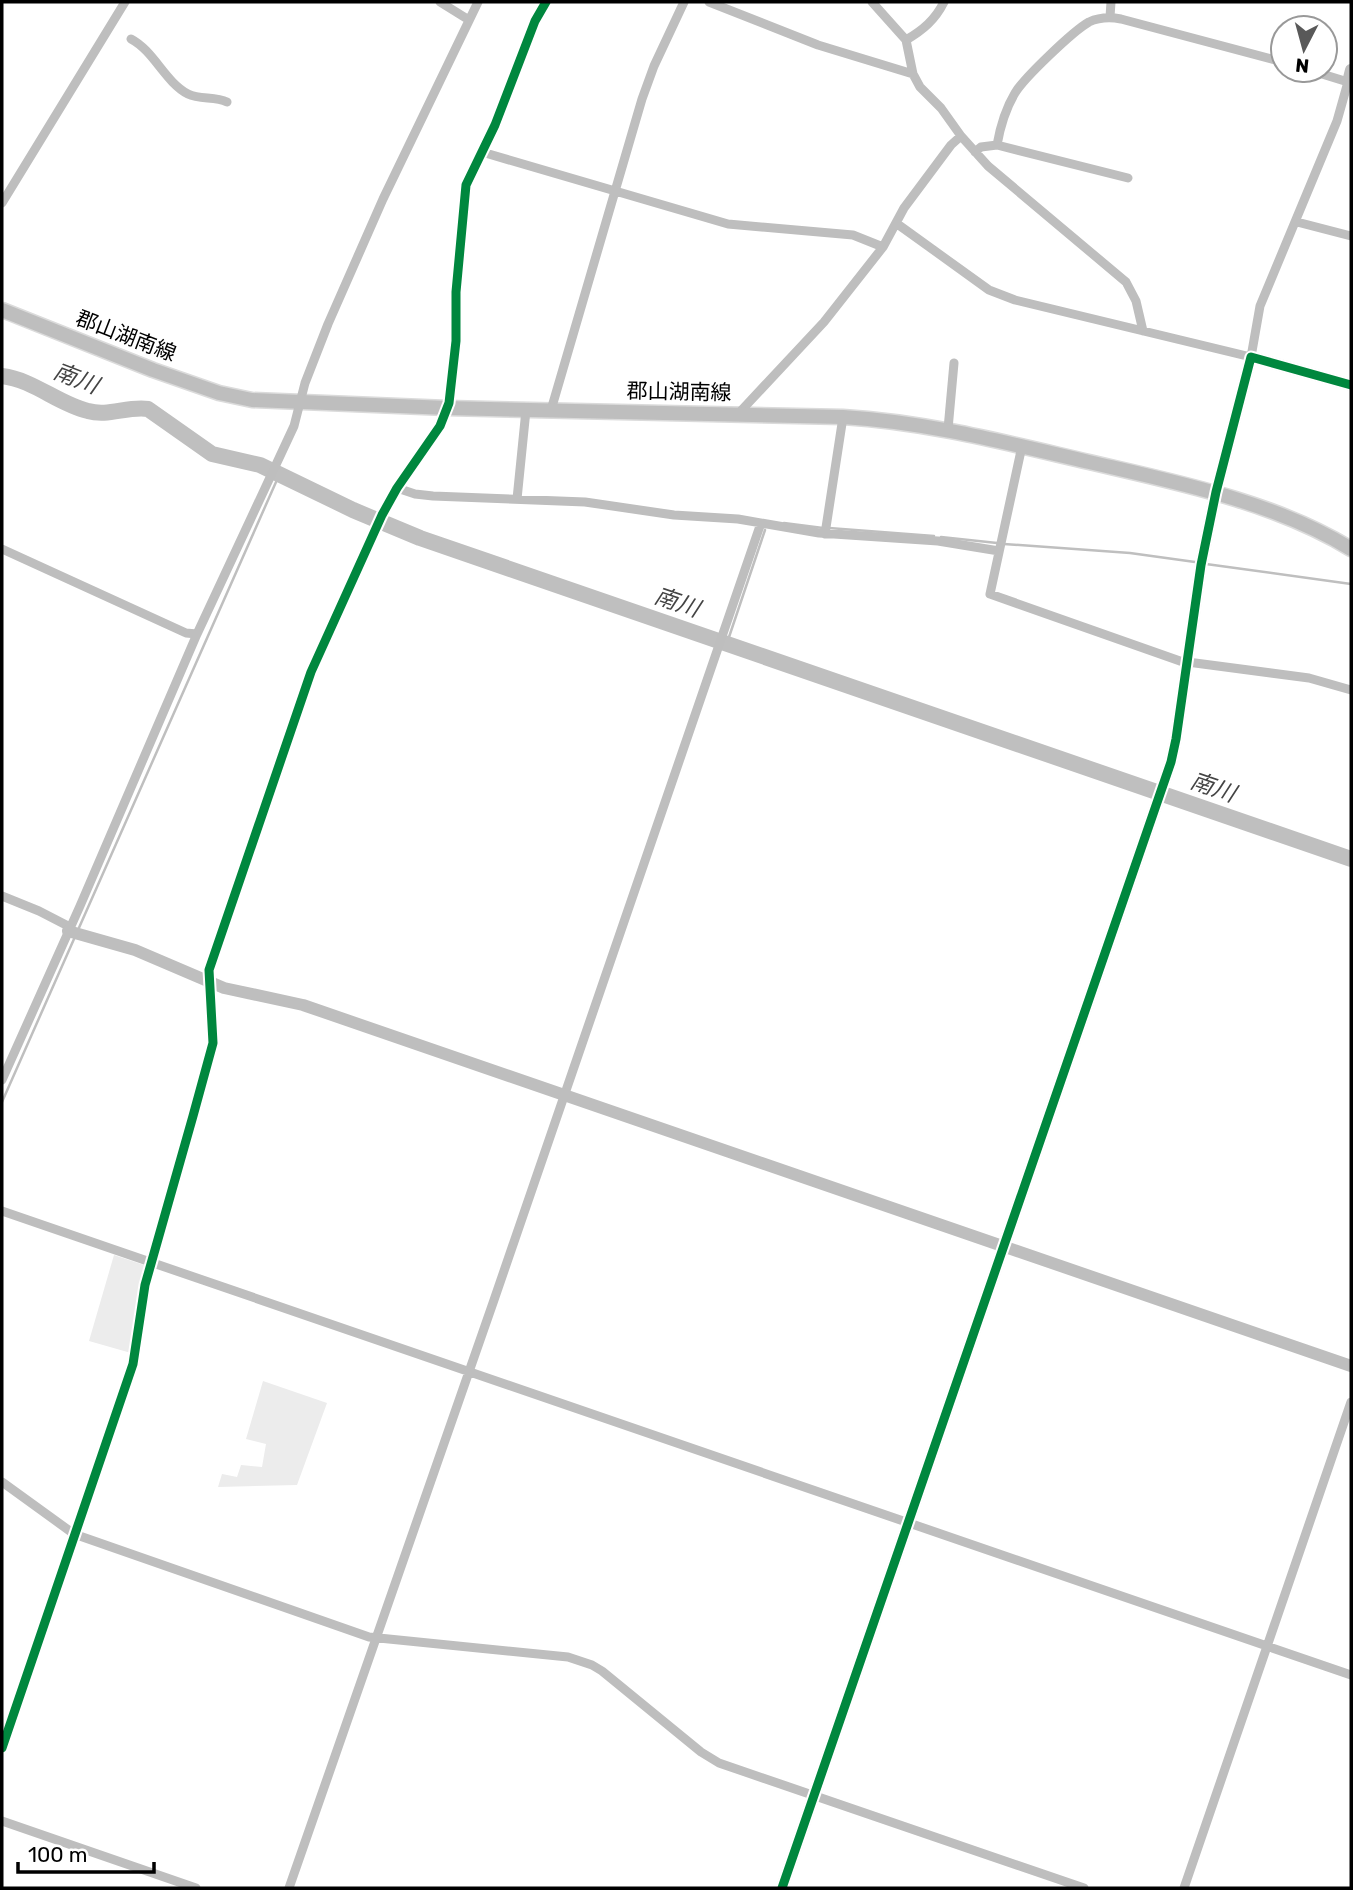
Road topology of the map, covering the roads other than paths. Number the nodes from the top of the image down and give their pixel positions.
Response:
1 (125, 2) edge
2 (440, 2) edge
3 (478, 2) edge
4 (546, 2) edge
5 (684, 2) edge
6 (709, 2) edge
7 (872, 2) edge
8 (944, 2) edge
9 (1111, 2) edge
10 (1110, 17) junction
11 (468, 20) junction
12 (131, 39) dead end
13 (906, 40) junction
14 (1269, 58) edge
15 (913, 74) junction
16 (1350, 76) edge
17 (227, 102) dead end
18 (961, 136) junction
19 (997, 145) junction
20 (482, 152) junction
21 (975, 152) junction
22 (1128, 178) dead end
23 (614, 190) junction
24 (2, 203) edge
25 (1297, 222) junction
26 (896, 223) junction
27 (1351, 236) edge
28 (883, 247) junction
29 (2, 310) edge
30 (1143, 331) junction
31 (1251, 357) junction
32 (954, 363) dead end
33 (1351, 385) edge
34 (299, 403) junction
35 (447, 408) junction
36 (526, 410) junction
37 (551, 410) junction
38 (738, 414) junction
39 (843, 417) junction
40 (948, 429) junction
41 (1022, 446) junction
42 (397, 488) junction
43 (1216, 492) junction
44 (517, 499) junction
45 (761, 523) junction
46 (825, 534) junction
47 (2, 549) edge
48 (1351, 549) edge
49 (999, 551) junction
50 (197, 634) junction
51 (1187, 663) junction
52 (1351, 690) edge
53 (2, 896) edge
54 (69, 929) junction
55 (209, 981) junction
56 (2, 1080) edge
57 (565, 1095) junction
58 (2, 1211) edge
59 (1003, 1246) junction
60 (151, 1264) junction
61 (1351, 1366) edge
62 (469, 1373) junction
63 (1351, 1402) edge
64 (2, 1482) edge
65 (908, 1523) junction
66 (75, 1534) junction
67 (377, 1638) junction
68 (1266, 1646) junction
69 (1351, 1675) edge
70 (2, 1748) edge
71 (814, 1796) junction
72 (2, 1821) edge
73 (196, 1888) edge
74 (289, 1888) edge
75 (782, 1888) edge
76 (1084, 1888) edge
77 (1184, 1888) edge

1 - 24 street
2 - 11 street
3 - 11 street
4 - 20 street
5 - 23 street
6 - 15 street
7 - 13 street
8 - 13 street
9 - 10 street
10 - 14 street
10 - 19 street
11 - 34 street
12 - 17 street
13 - 15 street
15 - 18 street
16 - 25 street
18 - 21 street
18 - 26 street
19 - 21 street
19 - 22 street
20 - 23 street
20 - 35 street
21 - 30 street
23 - 28 street
23 - 37 street
25 - 27 street
25 - 31 street
26 - 28 street
26 - 30 street
28 - 38 street
29 - 34 main road, 郡山湖南線
30 - 31 street
31 - 33 street
31 - 43 street
32 - 40 street
34 - 35 main road, 郡山湖南線
34 - 50 street
35 - 36 main road, 郡山湖南線
35 - 42 street
36 - 37 main road, 郡山湖南線
36 - 44 street
37 - 38 main road, 郡山湖南線
38 - 39 main road, 郡山湖南線
39 - 40 main road, 郡山湖南線
39 - 46 street
40 - 41 main road, 郡山湖南線
41 - 43 main road, 郡山湖南線
41 - 49 street
42 - 44 street
42 - 55 street
43 - 48 main road, 郡山湖南線
43 - 51 street
44 - 45 street
45 - 46 street
45 - 57 street
46 - 49 street
47 - 50 street
49 - 51 street
50 - 54 street
51 - 52 street
51 - 59 street
53 - 54 street
54 - 55 street
54 - 56 street
55 - 57 street
55 - 60 street
57 - 59 street
57 - 62 street
58 - 60 street
59 - 61 street
59 - 65 street
60 - 62 street
60 - 66 street
62 - 65 street
62 - 67 street
63 - 68 street
64 - 66 street
65 - 68 street
65 - 71 street
66 - 67 street
66 - 70 street
67 - 71 street
67 - 74 street
68 - 69 street
68 - 77 street
71 - 75 street
71 - 76 street
72 - 73 street

